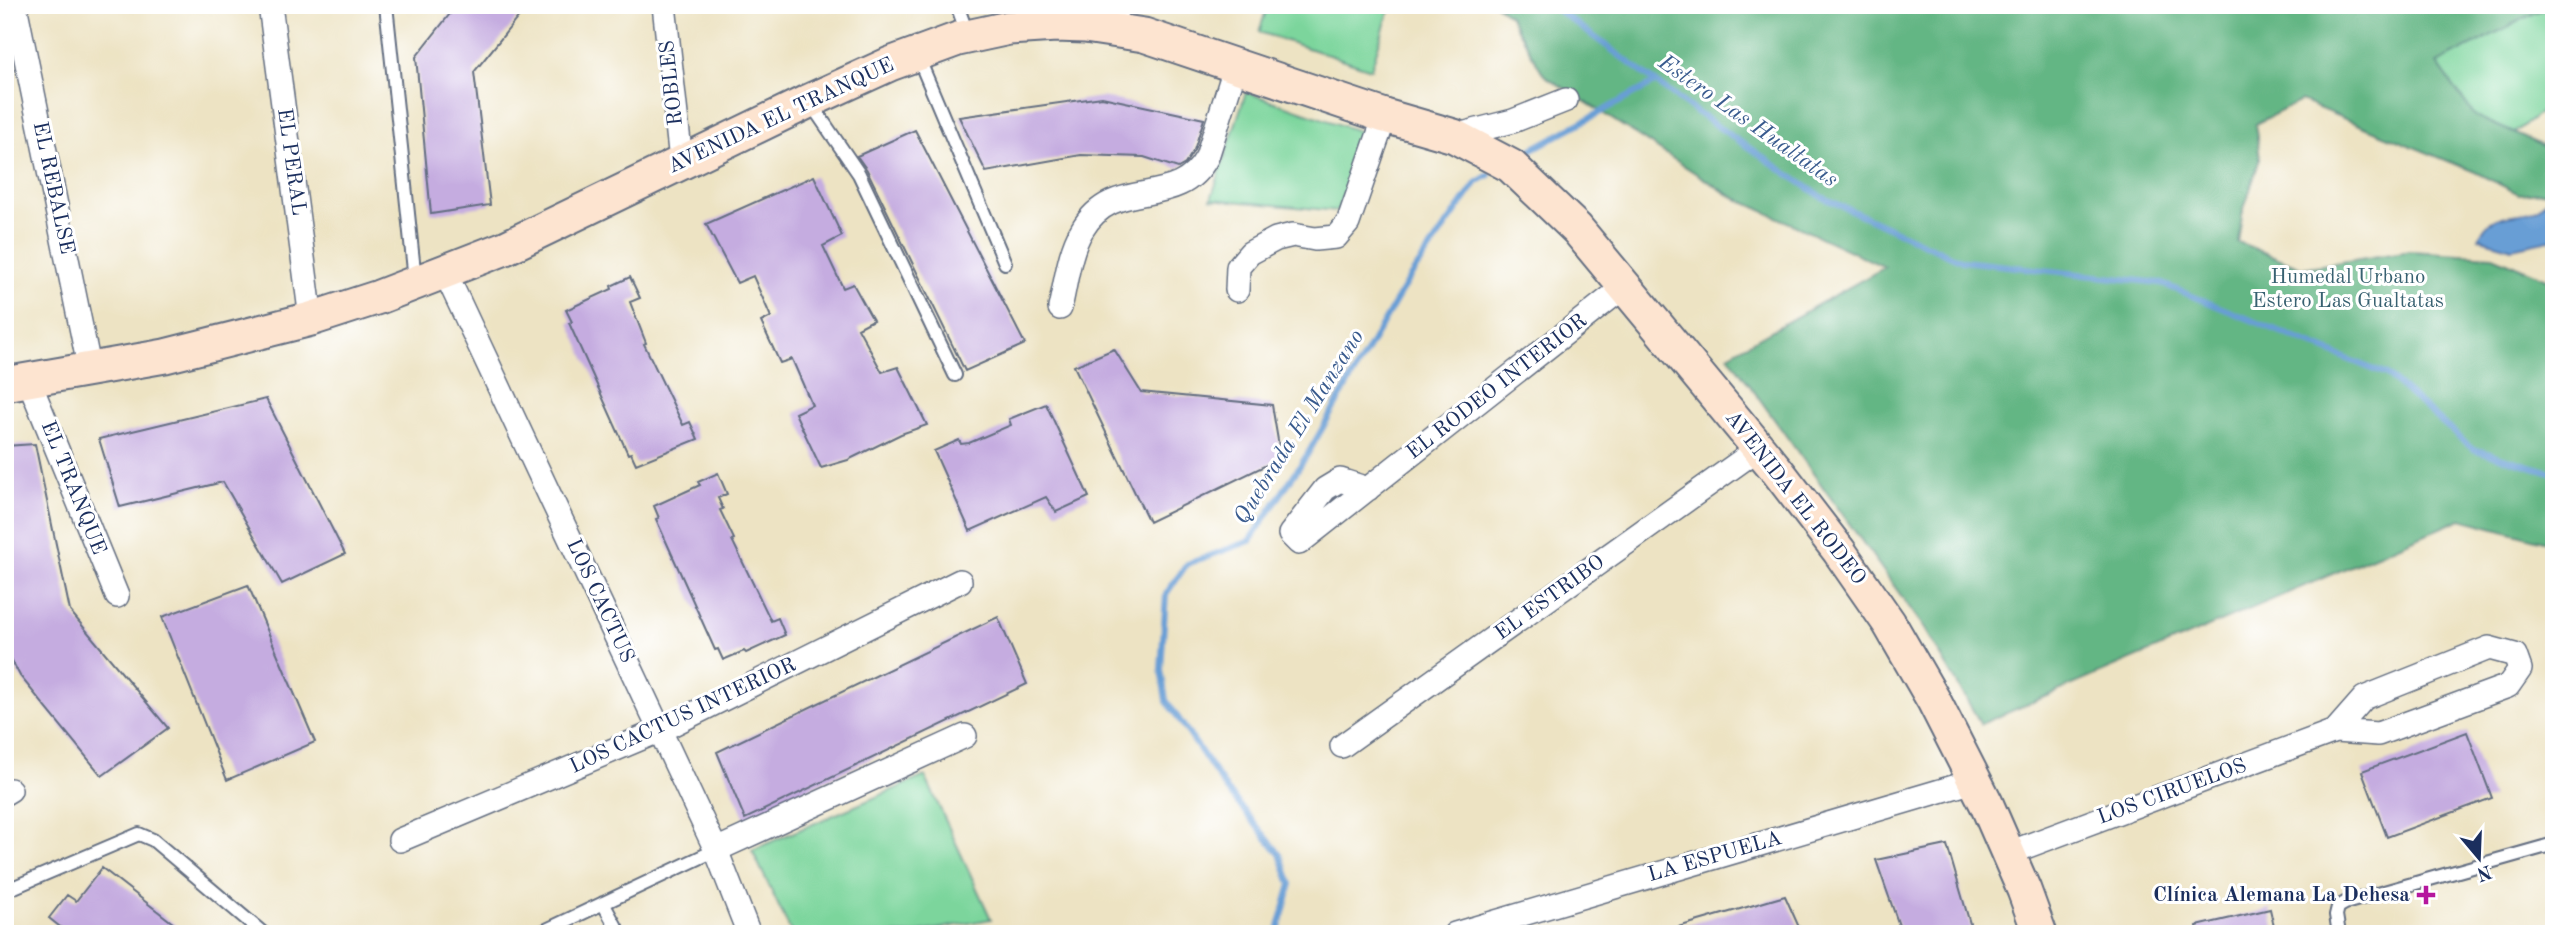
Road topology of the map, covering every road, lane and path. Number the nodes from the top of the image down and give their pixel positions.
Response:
1 (15, 5) edge
2 (270, 5) edge
3 (386, 5) edge
4 (664, 5) edge
5 (957, 5) edge
6 (1120, 18) edge
7 (968, 36) junction
8 (916, 53) junction
9 (1236, 65) junction
10 (1566, 100) dead end
11 (809, 101) junction
12 (1385, 116) junction
13 (1454, 136) junction
14 (681, 161) junction
15 (1005, 263) dead end
16 (430, 278) junction
17 (1625, 286) junction
18 (1237, 290) dead end
19 (1060, 308) dead end
20 (311, 319) junction
21 (90, 371) junction
22 (955, 375) dead end
23 (17, 382) edge
24 (1758, 449) junction
25 (1368, 489) dead end
26 (961, 581) dead end
27 (117, 596) dead end
28 (661, 730) junction
29 (2335, 731) junction
30 (965, 736) dead end
31 (1342, 746) dead end
32 (1974, 781) junction
33 (400, 840) dead end
34 (2554, 844) edge
35 (716, 850) junction
36 (2009, 853) junction
37 (5, 891) edge
38 (603, 903) junction
39 (2339, 933) edge
40 (264, 934) edge
41 (538, 934) edge
42 (620, 934) edge
43 (749, 934) edge
44 (1455, 934) edge
45 (2040, 934) edge

1 - 21 street, EL REBALSE
2 - 20 street, EL PERAL
3 - 16 lane
4 - 14 street, ROBLES
5 - 7 lane
6 - 7 street, AVENIDA EL TRANQUE
6 - 9 street, AVENIDA EL TRANQUE
7 - 8 street, AVENIDA EL TRANQUE
8 - 11 street, AVENIDA EL TRANQUE
8 - 15 lane
9 - 12 street, AVENIDA EL TRANQUE
9 - 19 street
10 - 13 street
11 - 14 street, AVENIDA EL TRANQUE
11 - 22 lane
12 - 13 street, AVENIDA EL TRANQUE
12 - 18 street
13 - 17 street, AVENIDA EL RODEO
14 - 16 street, AVENIDA EL TRANQUE
16 - 20 street, AVENIDA EL TRANQUE
16 - 28 street, LOS CACTUS
17 - 24 street, AVENIDA EL RODEO
17 - 25 street, EL RODEO INTERIOR
20 - 21 street, AVENIDA EL TRANQUE
21 - 23 street, AVENIDA EL TRANQUE
23 - 27 street, EL TRANQUE
24 - 31 street, EL ESTRIBO
24 - 32 street, AVENIDA EL RODEO
26 - 28 street, LOS CACTUS INTERIOR
28 - 33 street, LOS CACTUS INTERIOR
28 - 35 street, LOS CACTUS
29 - 29 street, LOS CIRUELOS
29 - 36 street, LOS CIRUELOS
30 - 35 street
32 - 36 street, AVENIDA EL RODEO
32 - 44 street, LA ESPUELA
34 - 39 lane
35 - 38 lane
35 - 43 street, LOS CACTUS
36 - 45 street, AVENIDA EL RODEO
37 - 40 lane
38 - 41 lane
38 - 42 lane

